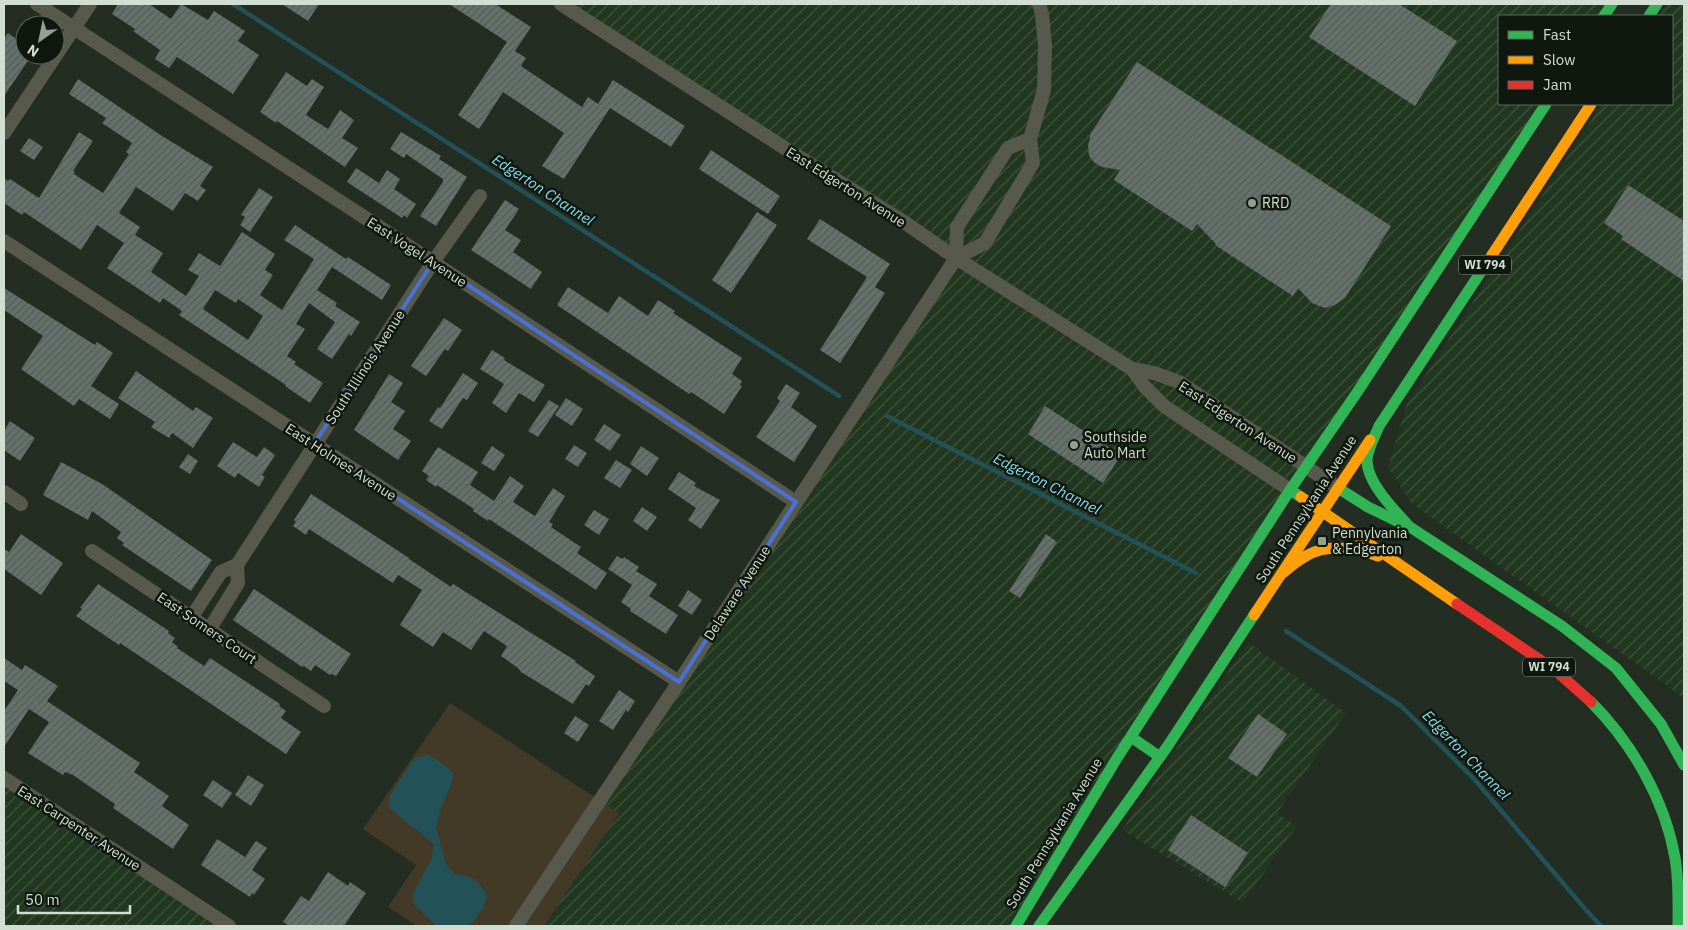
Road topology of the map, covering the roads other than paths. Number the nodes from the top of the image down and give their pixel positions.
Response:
1 (37, 4) edge
2 (90, 4) edge
3 (562, 4) edge
4 (1040, 4) edge
5 (1612, 4) edge
6 (1657, 4) edge
7 (1605, 15) edge
8 (1650, 15) edge
9 (74, 28) junction
10 (1545, 105) edge
11 (1590, 105) edge
12 (4, 133) edge
13 (1030, 139) junction
14 (480, 196) dead end
15 (4, 241) edge
16 (956, 258) junction
17 (433, 262) junction
18 (1132, 369) junction
19 (1379, 426) junction
20 (314, 444) junction
21 (1306, 466) junction
22 (1338, 488) junction
23 (1290, 490) junction
24 (4, 492) edge
25 (796, 502) junction
26 (21, 504) dead end
27 (1323, 512) junction
28 (1410, 527) junction
29 (92, 551) dead end
30 (1400, 564) junction
31 (236, 565) junction
32 (1284, 572) junction
33 (191, 618) junction
34 (209, 630) junction
35 (679, 682) junction
36 (324, 706) dead end
37 (1131, 737) junction
38 (1160, 757) junction
39 (1684, 765) edge
40 (4, 778) edge
41 (229, 926) edge
42 (516, 926) edge
43 (1016, 926) edge
44 (1039, 926) edge
45 (1678, 926) edge

1 - 9 street, East Vogel Avenue
2 - 9 street
3 - 16 street, East Edgerton Avenue
4 - 13 street
5 - 7 main road
6 - 8 main road
9 - 12 street
9 - 17 street, East Vogel Avenue
10 - 21 main road, South Pennsylvania Avenue / WI 794
11 - 19 main road, South Pennsylvania Avenue / WI 794
13 - 16 street
13 - 16 street
14 - 17 street, South Illinois Avenue
15 - 20 street, East Holmes Avenue
16 - 18 street, East Edgerton Avenue
16 - 25 street, Delaware Avenue
17 - 20 street, South Illinois Avenue
17 - 25 street, East Vogel Avenue
18 - 21 street, East Edgerton Avenue
18 - 23 street, East Edgerton Avenue
19 - 22 main road, South Pennsylvania Avenue
19 - 28 main road, WI 794
20 - 31 street, South Illinois Avenue
20 - 35 street, East Holmes Avenue
21 - 22 street, East Edgerton Avenue
21 - 23 main road, South Pennsylvania Avenue / WI 794
22 - 27 main road, South Pennsylvania Avenue
22 - 28 main road
23 - 27 main road, WI 794
23 - 37 main road, South Pennsylvania Avenue
24 - 26 street
25 - 35 street, Delaware Avenue
27 - 30 main road, WI 794
27 - 32 main road, South Pennsylvania Avenue
28 - 39 main road, WI 794
29 - 33 street, East Somers Court
30 - 32 main road
30 - 45 main road, WI 794
31 - 33 street, South Illinois Avenue
31 - 34 street, South Illinois Avenue
32 - 38 main road, South Pennsylvania Avenue
33 - 34 street, East Somers Court
34 - 36 street, East Somers Court
35 - 42 street, Delaware Avenue
37 - 38 main road
37 - 43 main road, South Pennsylvania Avenue
38 - 44 main road, South Pennsylvania Avenue
40 - 41 street, East Carpenter Avenue

